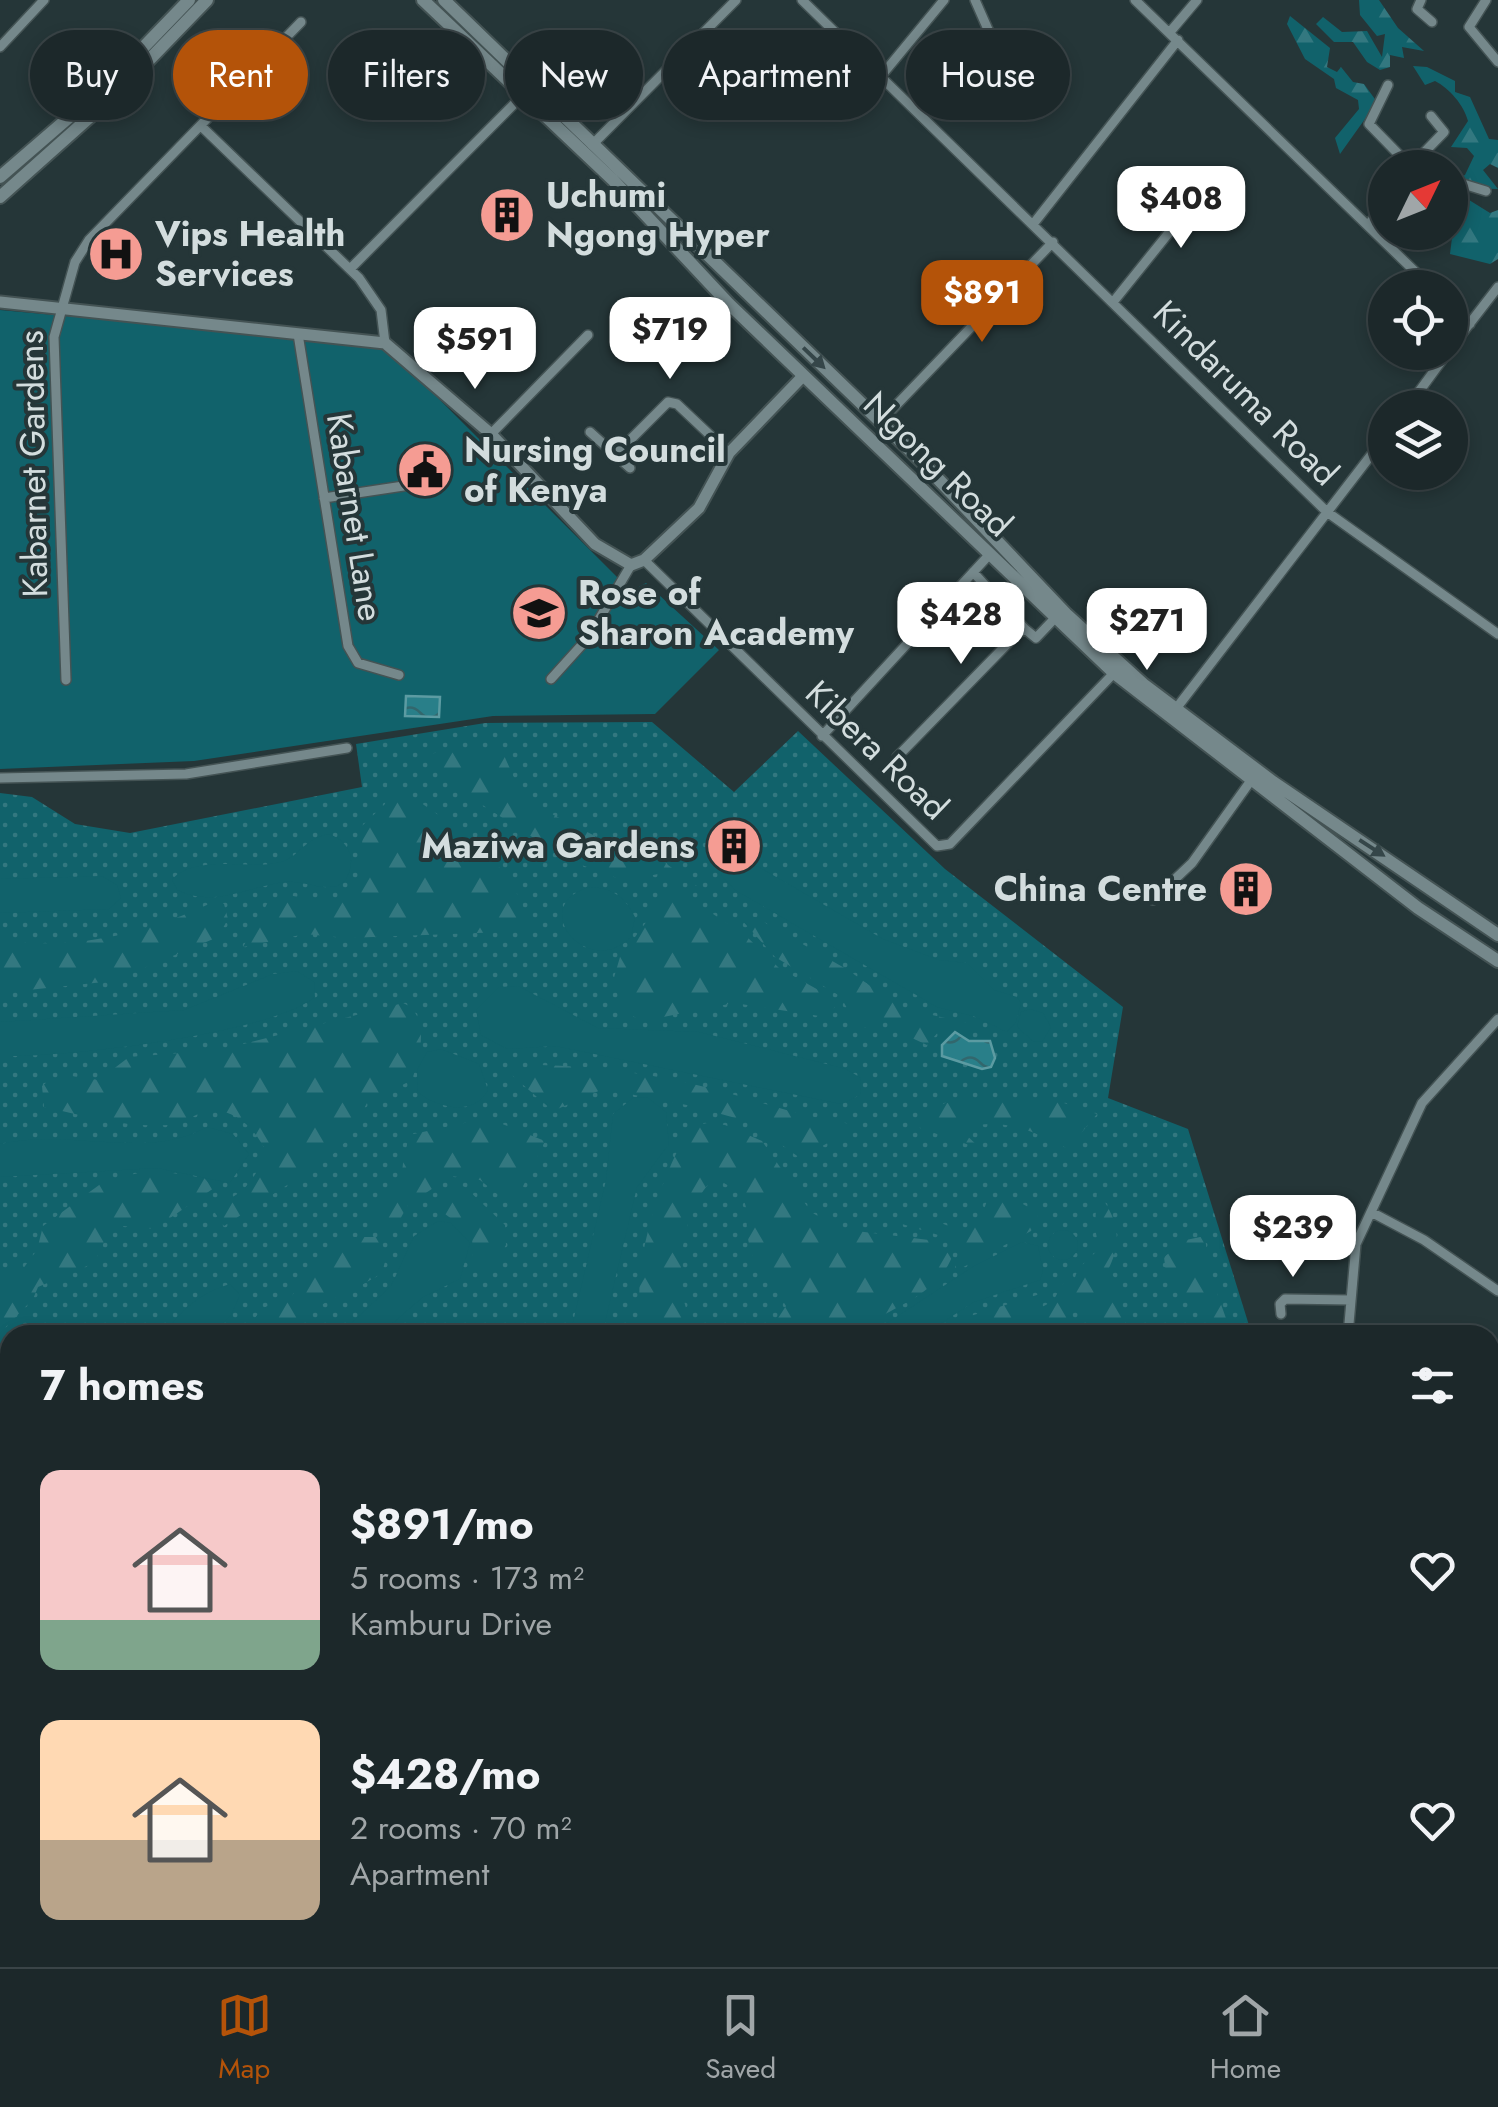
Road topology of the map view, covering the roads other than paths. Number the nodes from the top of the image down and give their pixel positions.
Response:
1 (44, 0) edge
2 (189, 0) edge
3 (208, 0) edge
4 (424, 0) edge
5 (444, 0) edge
6 (736, 0) edge
7 (802, 0) edge
8 (944, 0) edge
9 (975, 0) edge
10 (1135, 0) edge
11 (1196, 0) edge
12 (1420, 0) edge
13 (1486, 0) edge
14 (300, 22) dead end
15 (1432, 22) dead end
16 (834, 30) edge
17 (988, 30) edge
18 (1170, 32) junction
19 (1178, 40) junction
20 (0, 46) edge
21 (1498, 62) edge
22 (886, 69) edge
23 (886, 78) edge
24 (505, 79) edge
25 (1388, 85) dead end
26 (505, 113) edge
27 (1431, 116) dead end
28 (548, 120) edge
29 (200, 126) junction
30 (592, 145) junction
31 (1396, 150) edge
32 (1429, 150) edge
33 (1225, 172) dead end
34 (0, 177) edge
35 (1468, 185) edge
36 (1486, 190) dead end
37 (0, 197) edge
38 (1034, 223) junction
39 (1368, 225) edge
40 (1053, 242) junction
41 (1393, 250) edge
42 (350, 269) junction
43 (1414, 270) edge
44 (1498, 288) edge
45 (744, 290) junction
46 (1114, 301) junction
47 (0, 302) edge
48 (728, 304) junction
49 (59, 308) junction
50 (1470, 324) joint
51 (1468, 327) edge
52 (298, 334) junction
53 (588, 335) dead end
54 (386, 343) junction
55 (802, 376) junction
56 (880, 422) junction
57 (590, 432) dead end
58 (491, 434) junction
59 (730, 453) junction
60 (614, 455) junction
61 (1368, 459) edge
62 (922, 462) junction
63 (630, 468) dead end
64 (906, 475) junction
65 (410, 484) dead end
66 (324, 498) junction
67 (1327, 512) junction
68 (990, 555) junction
69 (637, 562) junction
70 (973, 572) junction
71 (1056, 617) junction
72 (1026, 629) junction
73 (1498, 634) edge
74 (1114, 673) junction
75 (399, 675) dead end
76 (551, 679) dead end
77 (66, 680) dead end
78 (1175, 710) junction
79 (822, 736) junction
80 (347, 748) dead end
81 (897, 757) dead end
82 (0, 778) edge
83 (1252, 779) junction
84 (1442, 896) junction
85 (1154, 900) dead end
86 (1435, 918) junction
87 (1498, 935) edge
88 (1498, 961) edge
89 (1498, 1018) edge
90 (1372, 1212) junction
91 (1498, 1291) edge
92 (1351, 1300) junction
93 (1281, 1314) dead end
94 (1349, 1325) edge

1 - 20 street
2 - 34 main road
3 - 37 main road
4 - 24 main road, Ngong Road
5 - 30 main road, Ngong Road
6 - 30 street
7 - 16 street, Kindaruma Road
8 - 22 street
9 - 17 street
10 - 18 street
11 - 18 street
12 - 15 street
13 - 21 street
14 - 29 street, Kabarnet Gardens
18 - 19 street
19 - 38 street
19 - 39 street
23 - 38 street, Kindaruma Road
25 - 31 street
26 - 42 street
27 - 32 street
28 - 48 main road, Ngong Road
29 - 42 street
29 - 49 street, Kabarnet Gardens
30 - 45 main road, Ngong Road
33 - 46 street
35 - 36 street
38 - 40 street, Kindaruma Road
40 - 46 street, Kindaruma Road
40 - 56 street
41 - 43 street
42 - 54 street
44 - 50 street
45 - 48 main road
45 -> 56 main road, Ngong Road
46 - 67 street, Kindaruma Road
47 - 49 street
48 - 55 main road, Ngong Road
49 - 52 street
49 - 77 street, Kabarnet Gardens
50 - 51 street
52 - 54 street
52 - 66 street, Kabarnet Lane
53 - 58 street
54 - 58 street
55 - 59 street
55 - 64 main road, Ngong Road
56 - 62 main road, Ngong Road
57 - 60 street
58 - 69 street
59 - 60 street
59 - 69 street
60 - 63 street
61 - 67 street
62 - 64 main road
62 - 78 main road, Ngong Road
64 - 68 main road, Ngong Road
65 - 66 street
66 - 75 street, Kabarnet Lane
67 - 73 street, Kindaruma Road
67 - 78 street
68 - 70 street
68 - 71 main road, Ngong Road
69 - 76 street
69 - 79 street, Kibera Road
70 - 72 street
70 - 79 street
71 - 72 street
71 - 74 main road, Ngong Road
72 - 81 street
74 - 79 street, Kibera Road
74 - 83 main road, Ngong Road
78 -> 84 main road, Ngong Road
80 - 82 street
83 - 85 street
83 - 86 main road, Ngong Road
84 - 86 main road
84 - 87 main road, Ngong Road
86 - 88 main road, Ngong Road
89 - 90 street
90 - 91 street
90 - 92 street
92 - 93 street
92 - 94 street

